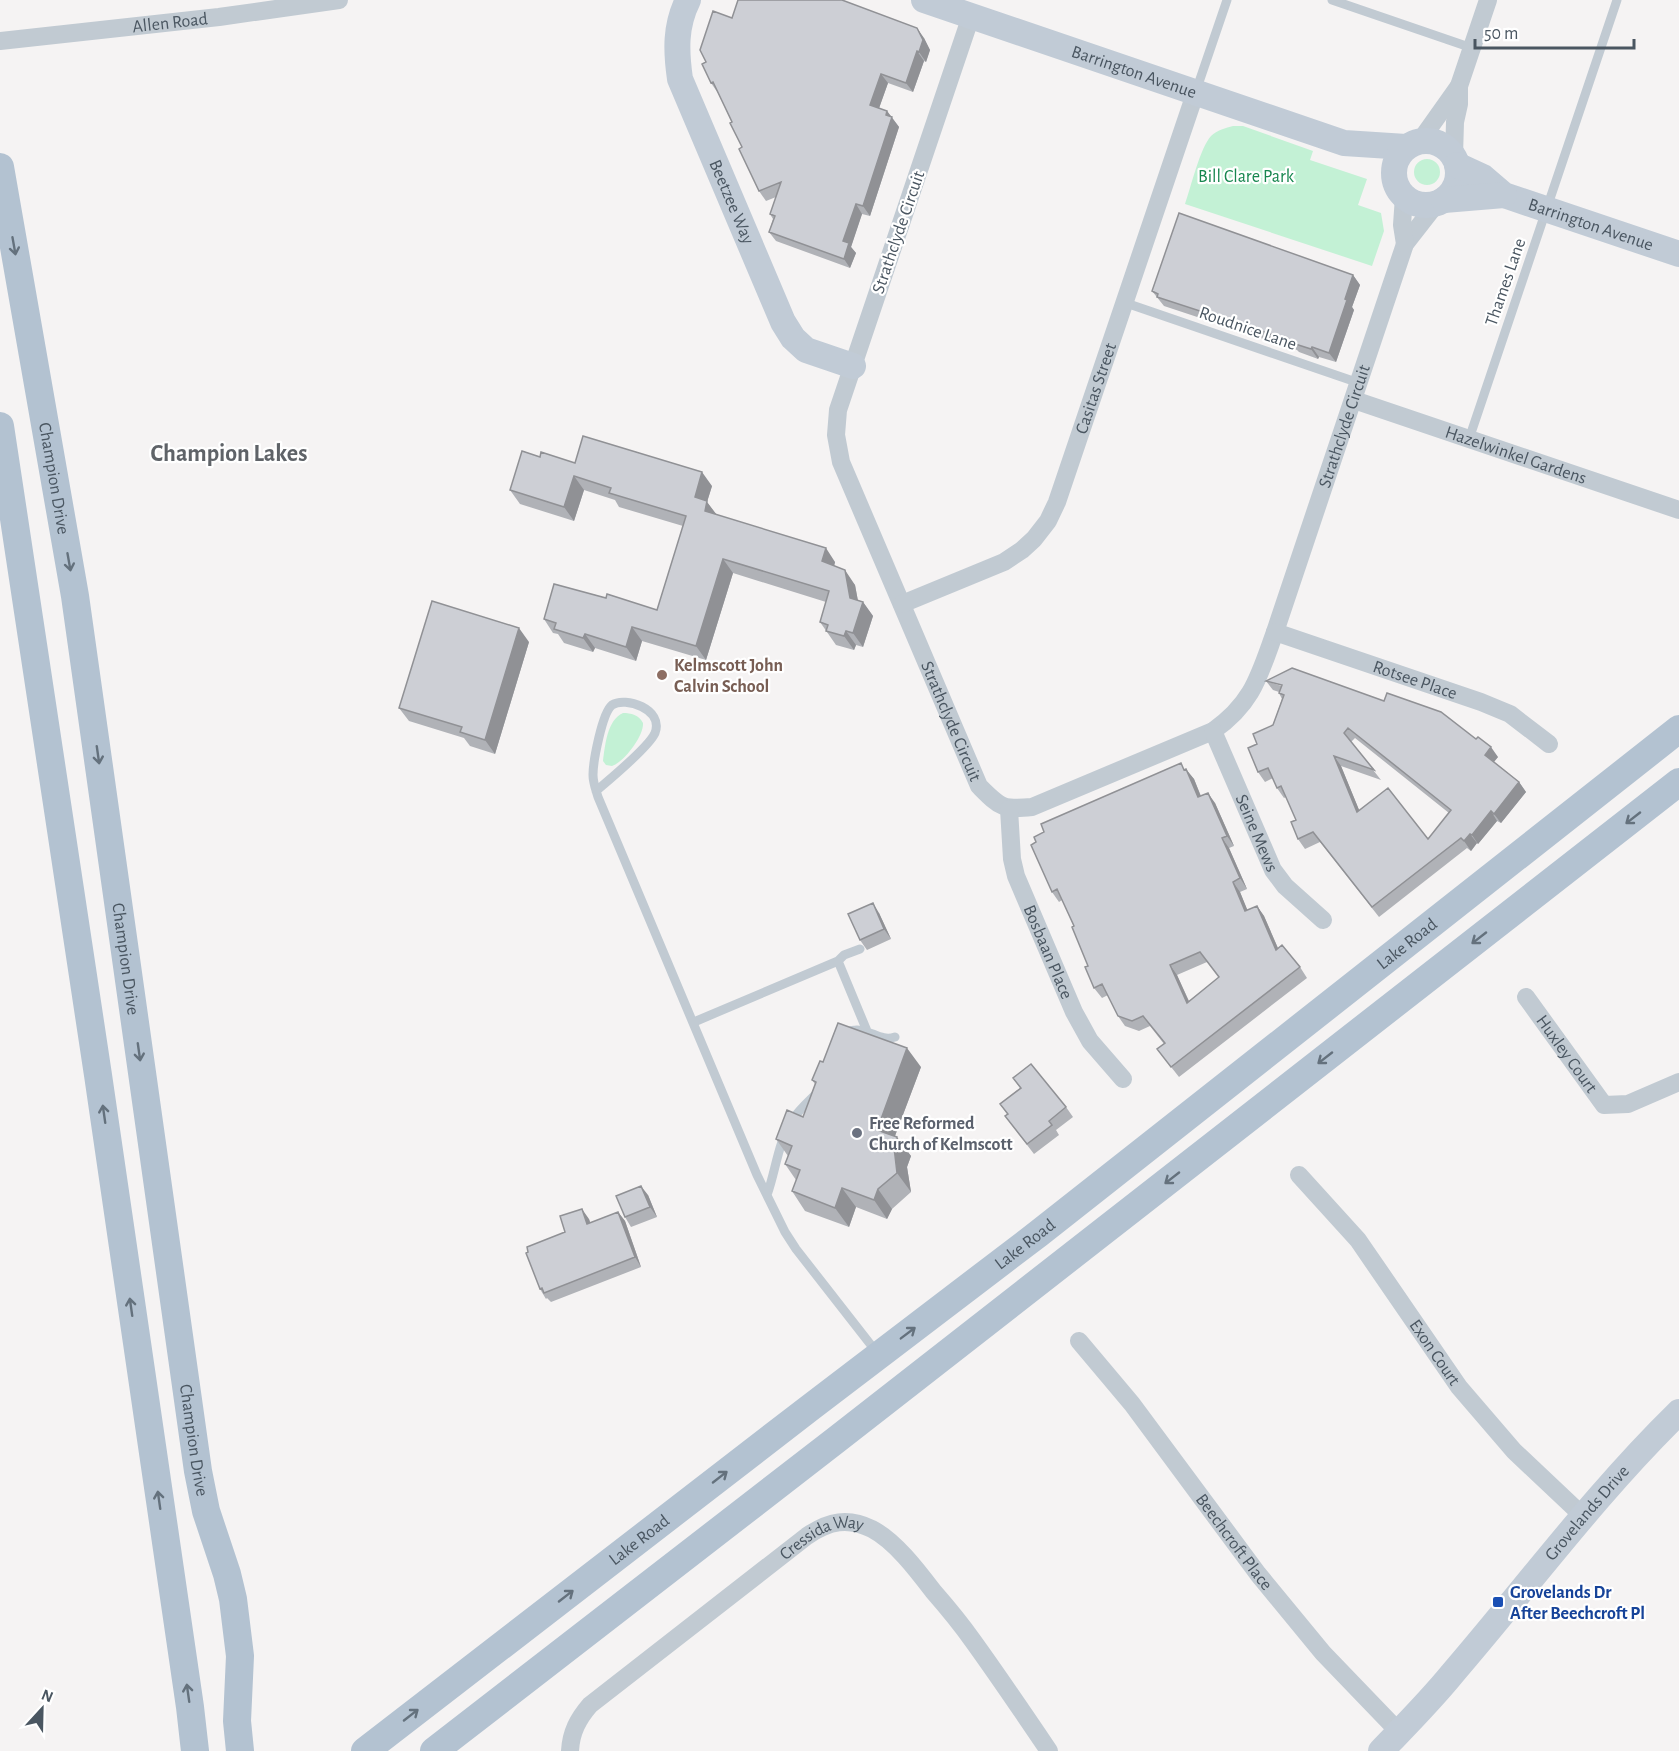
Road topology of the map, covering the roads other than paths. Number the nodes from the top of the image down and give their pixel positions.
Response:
1 (339, 0) edge
2 (688, 0) edge
3 (924, 0) edge
4 (1227, 0) edge
5 (1332, 0) edge
6 (1488, 0) edge
7 (1617, 0) edge
8 (971, 16) junction
9 (0, 41) edge
10 (1472, 48) junction
11 (1459, 86) junction
12 (1196, 91) junction
13 (1344, 143) junction
14 (1413, 144) junction
15 (1456, 161) junction
16 (0, 167) edge
17 (1399, 188) junction
18 (1504, 195) junction
19 (1441, 201) junction
20 (1547, 210) junction
21 (1405, 244) junction
22 (1679, 254) edge
23 (1126, 303) junction
24 (853, 366) junction
25 (1356, 392) junction
26 (0, 426) edge
27 (1469, 439) junction
28 (1679, 510) edge
29 (902, 604) junction
30 (1275, 632) junction
31 (1679, 729) edge
32 (1213, 731) junction
33 (1549, 744) dead end
34 (1679, 782) edge
35 (596, 791) junction
36 (1009, 809) junction
37 (1323, 920) dead end
38 (860, 949) edge
39 (838, 961) junction
40 (1526, 997) dead end
41 (693, 1022) junction
42 (867, 1031) junction
43 (895, 1037) dead end
44 (842, 1039) edge
45 (1123, 1079) dead end
46 (825, 1082) edge
47 (1679, 1082) edge
48 (1299, 1175) dead end
49 (767, 1195) junction
50 (1079, 1341) dead end
51 (879, 1355) junction
52 (903, 1388) junction
53 (1679, 1412) edge
54 (1584, 1517) junction
55 (1400, 1732) junction
56 (195, 1751) edge
57 (240, 1751) edge
58 (365, 1751) edge
59 (434, 1751) edge
60 (570, 1751) edge
61 (1049, 1751) edge
62 (1381, 1751) edge

1 - 9 street, Allen Road
2 - 24 street, Beetzee Way
3 - 8 street, Barrington Avenue
4 - 12 lane
5 - 10 lane
6 - 10 street
7 - 20 lane, Thames Lane
8 - 12 street, Barrington Avenue
8 - 24 street, Strathclyde Circuit
10 - 11 street
11 - 14 street
11 - 15 street
12 - 13 street, Barrington Avenue
12 - 23 street, Casitas Street
13 - 14 street, Barrington Avenue
13 - 17 street, Barrington Avenue
14 - 15 street
14 - 17 street
15 - 18 street, Barrington Avenue
15 - 19 street
16 -> 57 main road, Champion Drive
17 - 19 street
17 - 21 street, Strathclyde Circuit
18 - 19 street, Barrington Avenue
18 - 20 street, Barrington Avenue
19 - 21 street, Strathclyde Circuit
20 - 22 street, Barrington Avenue
20 - 27 lane, Thames Lane
21 - 25 street, Strathclyde Circuit
23 - 25 lane, Roudnice Lane
23 - 29 street, Casitas Street
24 - 29 street, Strathclyde Circuit
25 - 27 street, Hazelwinkel Gardens
25 - 30 street, Strathclyde Circuit
56 -> 26 main road
27 - 28 street, Hazelwinkel Gardens
29 - 36 street, Strathclyde Circuit
30 - 32 street, Strathclyde Circuit
30 - 33 street, Rotsee Place
51 -> 31 main road, Lake Road
32 - 36 street, Strathclyde Circuit
32 - 37 street, Seine Mews
34 -> 52 main road
35 - 35 lane
35 - 41 lane
36 - 45 street, Bosbaan Place
38 - 39 lane
39 - 41 lane
39 - 42 lane
40 - 47 street, Huxley Court
41 - 49 lane
42 - 43 lane
42 - 44 lane
46 - 49 lane
48 - 54 street, Exon Court
49 - 51 lane
50 - 55 street, Beechcroft Place
51 - 52 main road
58 -> 51 main road, Lake Road
52 - 59 main road
53 - 54 street, Grovelands Drive
54 - 55 street, Grovelands Drive
55 - 62 street, Grovelands Drive
60 - 61 street, Cressida Way

